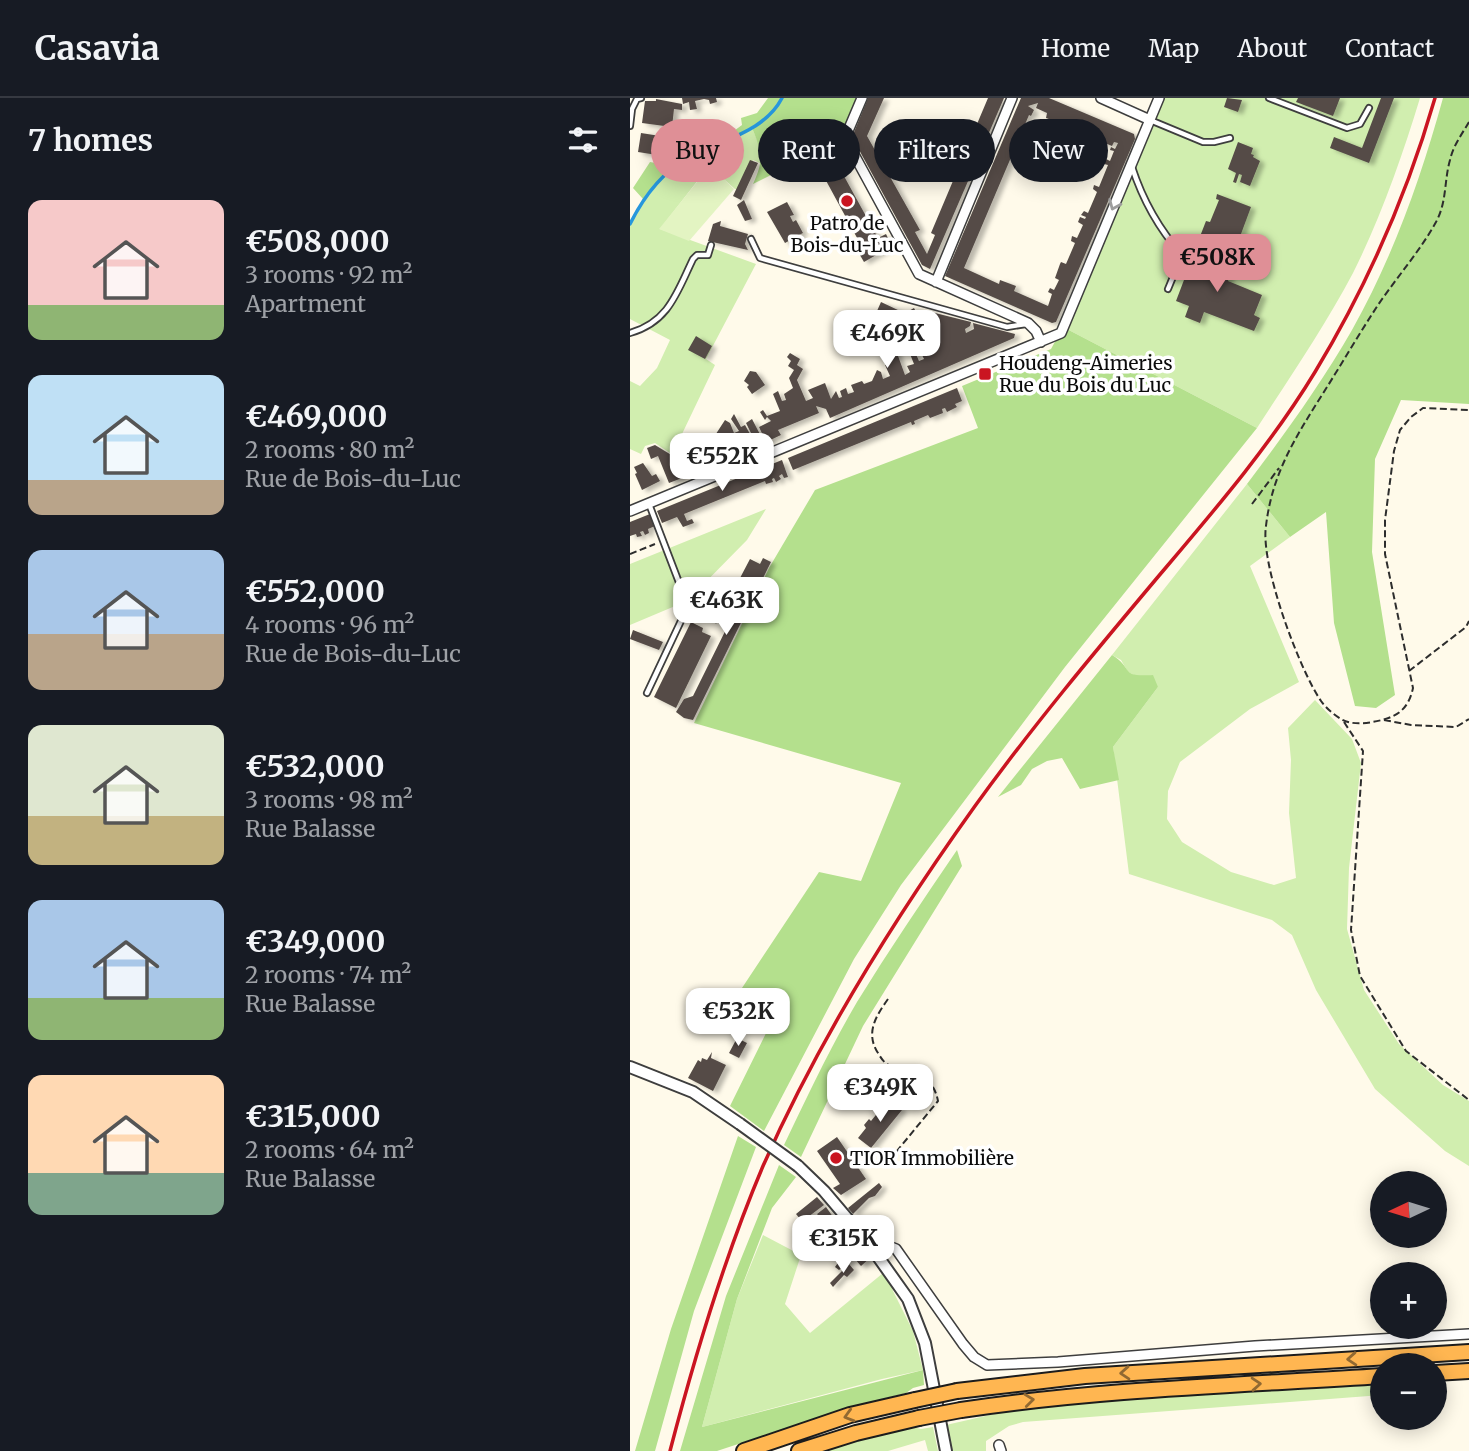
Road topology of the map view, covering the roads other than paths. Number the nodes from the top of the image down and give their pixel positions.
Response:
1 (641, 98) edge
2 (862, 98) edge
3 (1012, 98) edge
4 (1101, 98) edge
5 (1160, 98) edge
6 (1269, 98) edge
7 (1369, 108) dead end
8 (1150, 120) junction
9 (630, 126) edge
10 (1230, 138) dead end
11 (1132, 164) junction
12 (751, 239) dead end
13 (710, 245) dead end
14 (936, 282) junction
15 (1168, 289) dead end
16 (1028, 323) junction
17 (630, 333) edge
18 (1041, 342) junction
19 (649, 503) junction
20 (630, 511) edge
21 (688, 606) junction
22 (716, 619) dead end
23 (647, 693) dead end
24 (630, 1067) edge
25 (869, 1244) junction
26 (1469, 1334) edge
27 (1469, 1352) edge
28 (1469, 1371) edge
29 (1447, 1372) edge
30 (1370, 1377) edge
31 (744, 1451) edge
32 (799, 1451) edge
33 (946, 1451) edge

1 - 9 lane
2 - 14 street
3 - 14 street
4 - 8 street
5 - 8 street
6 - 7 lane
8 - 10 lane
8 - 11 street
11 - 15 lane
11 -> 18 street
12 - 16 lane
13 - 17 lane
14 - 16 street
16 - 18 street
18 - 19 street
19 - 20 street
19 - 21 lane
21 - 22 lane
21 - 23 lane
24 - 25 street, bridge
25 - 26 street
25 - 33 street
27 -> 31 highway, bridge
28 - 29 highway
32 -> 30 highway, bridge

